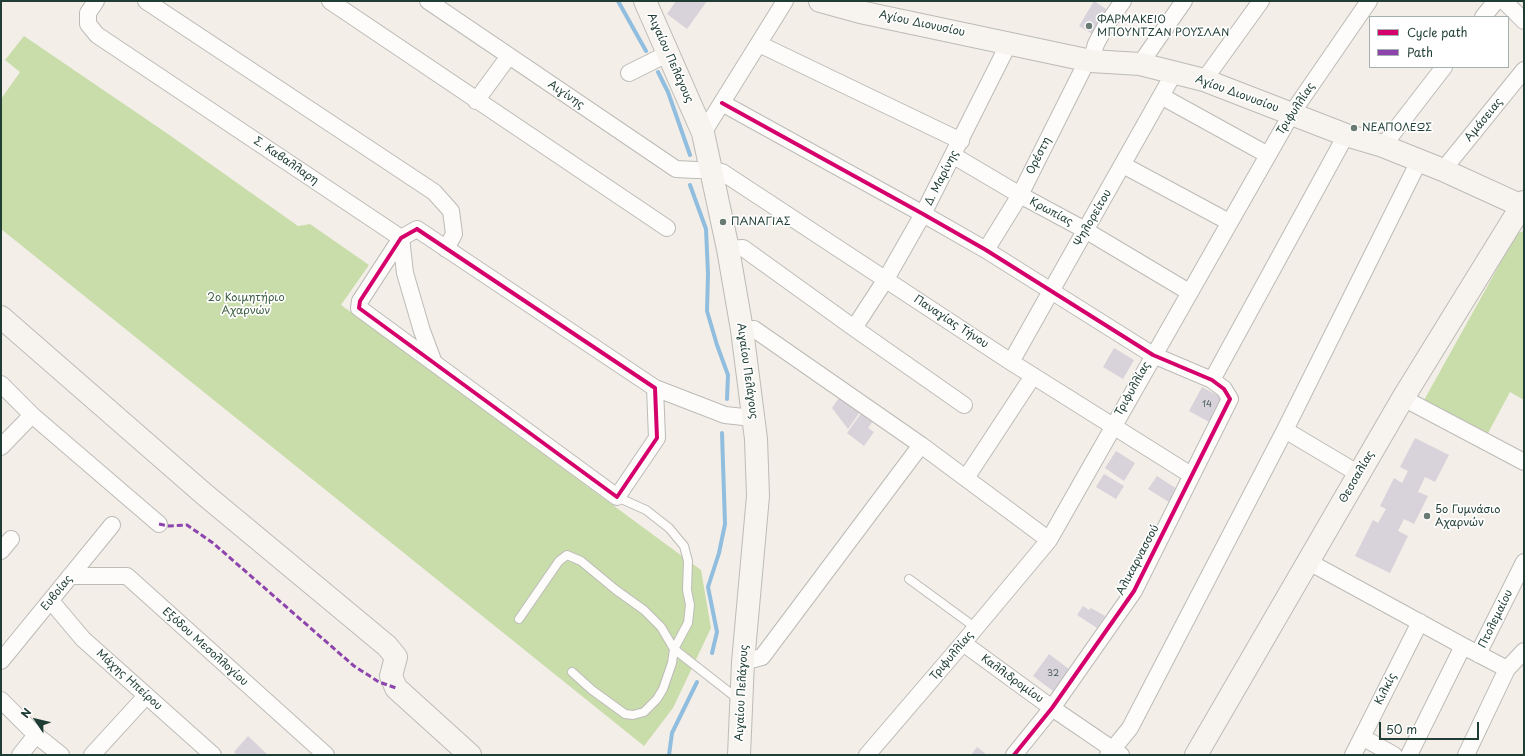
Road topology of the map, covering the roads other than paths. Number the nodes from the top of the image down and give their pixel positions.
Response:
1 (96, 1) edge
2 (146, 1) edge
3 (330, 1) edge
4 (428, 1) edge
5 (645, 1) edge
6 (785, 1) edge
7 (820, 1) edge
8 (1123, 1) edge
9 (1184, 1) edge
10 (1261, 1) edge
11 (1369, 1) edge
12 (1496, 1) edge
13 (1504, 1) edge
14 (863, 6) edge
15 (1484, 16) edge
16 (1524, 21) edge
17 (759, 44) junction
18 (1009, 44) junction
19 (669, 53) junction
20 (509, 56) junction
21 (1091, 61) junction
22 (1140, 64) junction
23 (1443, 68) edge
24 (1524, 70) edge
25 (1174, 73) junction
26 (629, 74) dead end
27 (1204, 80) junction
28 (1161, 96) junction
29 (476, 101) junction
30 (722, 103) junction
31 (1292, 113) junction
32 (703, 133) junction
33 (1346, 135) junction
34 (961, 140) junction
35 (1383, 146) junction
36 (1268, 155) junction
37 (954, 156) junction
38 (1419, 161) junction
39 (1123, 165) junction
40 (711, 170) junction
41 (1443, 170) junction
42 (1020, 195) junction
43 (1523, 205) edge
44 (923, 214) junction
45 (1229, 222) junction
46 (667, 228) dead end
47 (1085, 230) junction
48 (401, 238) junction
49 (446, 249) junction
50 (728, 249) junction
51 (986, 250) junction
52 (886, 279) junction
53 (1050, 292) junction
54 (1189, 292) junction
55 (4, 326) edge
56 (854, 328) junction
57 (742, 330) junction
58 (1153, 355) junction
59 (434, 362) junction
60 (1011, 362) junction
61 (1033, 376) junction
62 (1212, 380) junction
63 (1, 384) edge
64 (655, 388) junction
65 (1403, 398) junction
66 (964, 405) dead end
67 (32, 415) junction
68 (753, 418) junction
69 (1113, 426) junction
70 (1285, 430) junction
71 (921, 444) junction
72 (1, 447) edge
73 (1524, 462) edge
74 (1359, 474) junction
75 (1191, 475) junction
76 (966, 478) junction
77 (617, 497) junction
78 (159, 524) dead end
79 (112, 525) dead end
80 (1049, 540) junction
81 (1309, 562) junction
82 (1524, 562) edge
83 (70, 576) junction
84 (909, 579) dead end
85 (51, 601) junction
86 (519, 619) dead end
87 (1420, 622) junction
88 (976, 628) junction
89 (964, 643) junction
90 (1463, 646) junction
91 (674, 649) junction
92 (1524, 651) edge
93 (1478, 654) junction
94 (1, 661) edge
95 (743, 662) junction
96 (1507, 669) junction
97 (572, 672) dead end
98 (146, 696) junction
99 (1, 700) edge
100 (740, 701) junction
101 (1052, 708) junction
102 (36, 734) junction
103 (1362, 737) junction
104 (98, 753) edge
105 (1114, 753) edge
106 (20, 755) edge
107 (61, 755) edge
108 (213, 755) edge
109 (326, 755) edge
110 (470, 755) edge
111 (739, 755) edge
112 (867, 755) edge
113 (1014, 755) edge
114 (1196, 755) edge
115 (1353, 755) edge
116 (1394, 755) edge
117 (1409, 755) edge
118 (1466, 755) edge

1 - 48 street, Σ. Καβαλλαρη
2 - 49 street
3 - 29 street
4 - 20 street, Αιγίνης
5 - 19 street, Αιγαίου Πελάγους
6 - 17 street
7 - 14 street, Αγίου Διονυσίου
8 - 21 street, Ορέστη
9 - 22 street
10 - 27 street
11 - 31 street, Τριφυλλίας
12 - 15 street
13 - 16 street
14 - 18 street, Αγίου Διονυσίου
17 - 30 street
17 - 34 street
18 - 21 street, Αγίου Διονυσίου
18 - 34 street, Δ. Μαρίνης
19 - 26 street
19 - 32 street, Αιγαίου Πελάγους
20 - 29 street
20 - 40 street, Αιγίνης
21 - 22 street, Αγίου Διονυσίου
21 - 42 street, Ορέστη
22 - 25 street, Αγίου Διονυσίου
23 - 35 street
24 - 41 street, Αμάσειας
25 - 27 street, Αγίου Διονυσίου
25 - 28 street, Ψηλορείτου
27 - 31 street, Αγίου Διονυσίου
28 - 36 street
28 - 39 street, Ψηλορείτου
29 - 46 street
30 - 32 street
30 - 44 street
31 - 33 street, Αγίου Διονυσίου
31 - 36 street, Τριφυλλίας
32 - 40 street, Αιγαίου Πελάγους
33 - 35 street, Αγίου Διονυσίου
33 - 62 street
34 - 37 street, Δ. Μαρίνης
35 - 38 street, Αγίου Διονυσίου
36 - 45 street, Τριφυλλίας
37 - 42 street, Κρωπίας
37 - 44 street, Δ. Μαρίνης
38 - 41 street, Αγίου Διονυσίου
38 - 70 street
39 - 45 street
39 - 47 street, Ψηλορείτου
40 - 50 street, Αιγαίου Πελάγους
40 - 52 street, Παναγίας Τήνου
41 - 43 street, Αγίου Διονυσίου
42 - 47 street, Κρωπίας
42 - 51 street, Ορέστη
43 - 65 street, Θεσσαλίας
44 - 51 street
44 - 52 street, Δ. Μαρίνης
45 - 54 street, Τριφυλλίας
47 - 53 street, Ψηλορείτου
47 - 54 street, Κρωπίας
48 - 49 street
48 - 59 street
48 - 59 street
49 - 64 street
50 - 56 street
50 - 57 street, Αιγαίου Πελάγους
51 - 53 street
52 - 56 street, Δ. Μαρίνης
52 - 60 street, Παναγίας Τήνου
53 - 58 street
53 - 60 street, Ψηλορείτου
54 - 58 street, Τριφυλλίας
55 - 110 street
56 - 66 street
57 - 68 street, Αιγαίου Πελάγους
57 - 71 street
58 - 62 street
58 - 69 street, Τριφυλλίας
59 - 77 street
60 - 61 street, Παναγίας Τήνου
61 - 69 street, Παναγίας Τήνου
61 - 76 street
62 - 75 street, Αλικαρνασσού
63 - 67 street
64 - 68 street
64 - 77 street
65 - 73 street
65 - 74 street, Θεσσαλίας
67 - 72 street
67 - 78 street
68 - 95 street, Αιγαίου Πελάγους
69 - 75 street, Παναγίας Τήνου
69 - 80 street, Τριφυλλίας
70 - 74 street
70 - 105 street
71 - 76 street
71 - 95 street
74 - 81 street, Θεσσαλίας
75 - 101 street, Αλικαρνασσού
76 - 80 street
77 - 91 lane
79 - 83 street, Ευβοίας
80 - 88 street, Τριφυλλίας
81 - 87 street
81 - 114 street, Θεσσαλίας
82 - 93 street, Πτολεμαίου
83 - 85 street, Ευβοίας
83 - 109 street, Εξόδου Μεσολλογίου
84 - 88 lane
85 - 94 street, Ευβοίας
85 - 98 street, Μάχης Ηπείρου
86 - 91 lane
87 - 90 street
87 - 103 street, Κιλκίς
88 - 89 street, Τριφυλλίας
89 - 101 street, Καλλιδρομίου
89 - 112 street, Τριφυλλίας
90 - 93 street
90 - 117 street, Πτολεμαίου
91 - 97 lane
91 - 100 lane
92 - 96 street
93 - 96 street
95 - 100 street, Αιγαίου Πελάγους
96 - 118 street
98 - 104 street
98 - 108 street, Μάχης Ηπείρου
99 - 102 street
100 - 111 street, Αιγαίου Πελάγους
101 - 105 street, Καλλιδρομίου
101 - 113 street, Αλικαρνασσού
102 - 106 street
102 - 107 street
103 - 115 street, Κιλκίς
103 - 116 street

